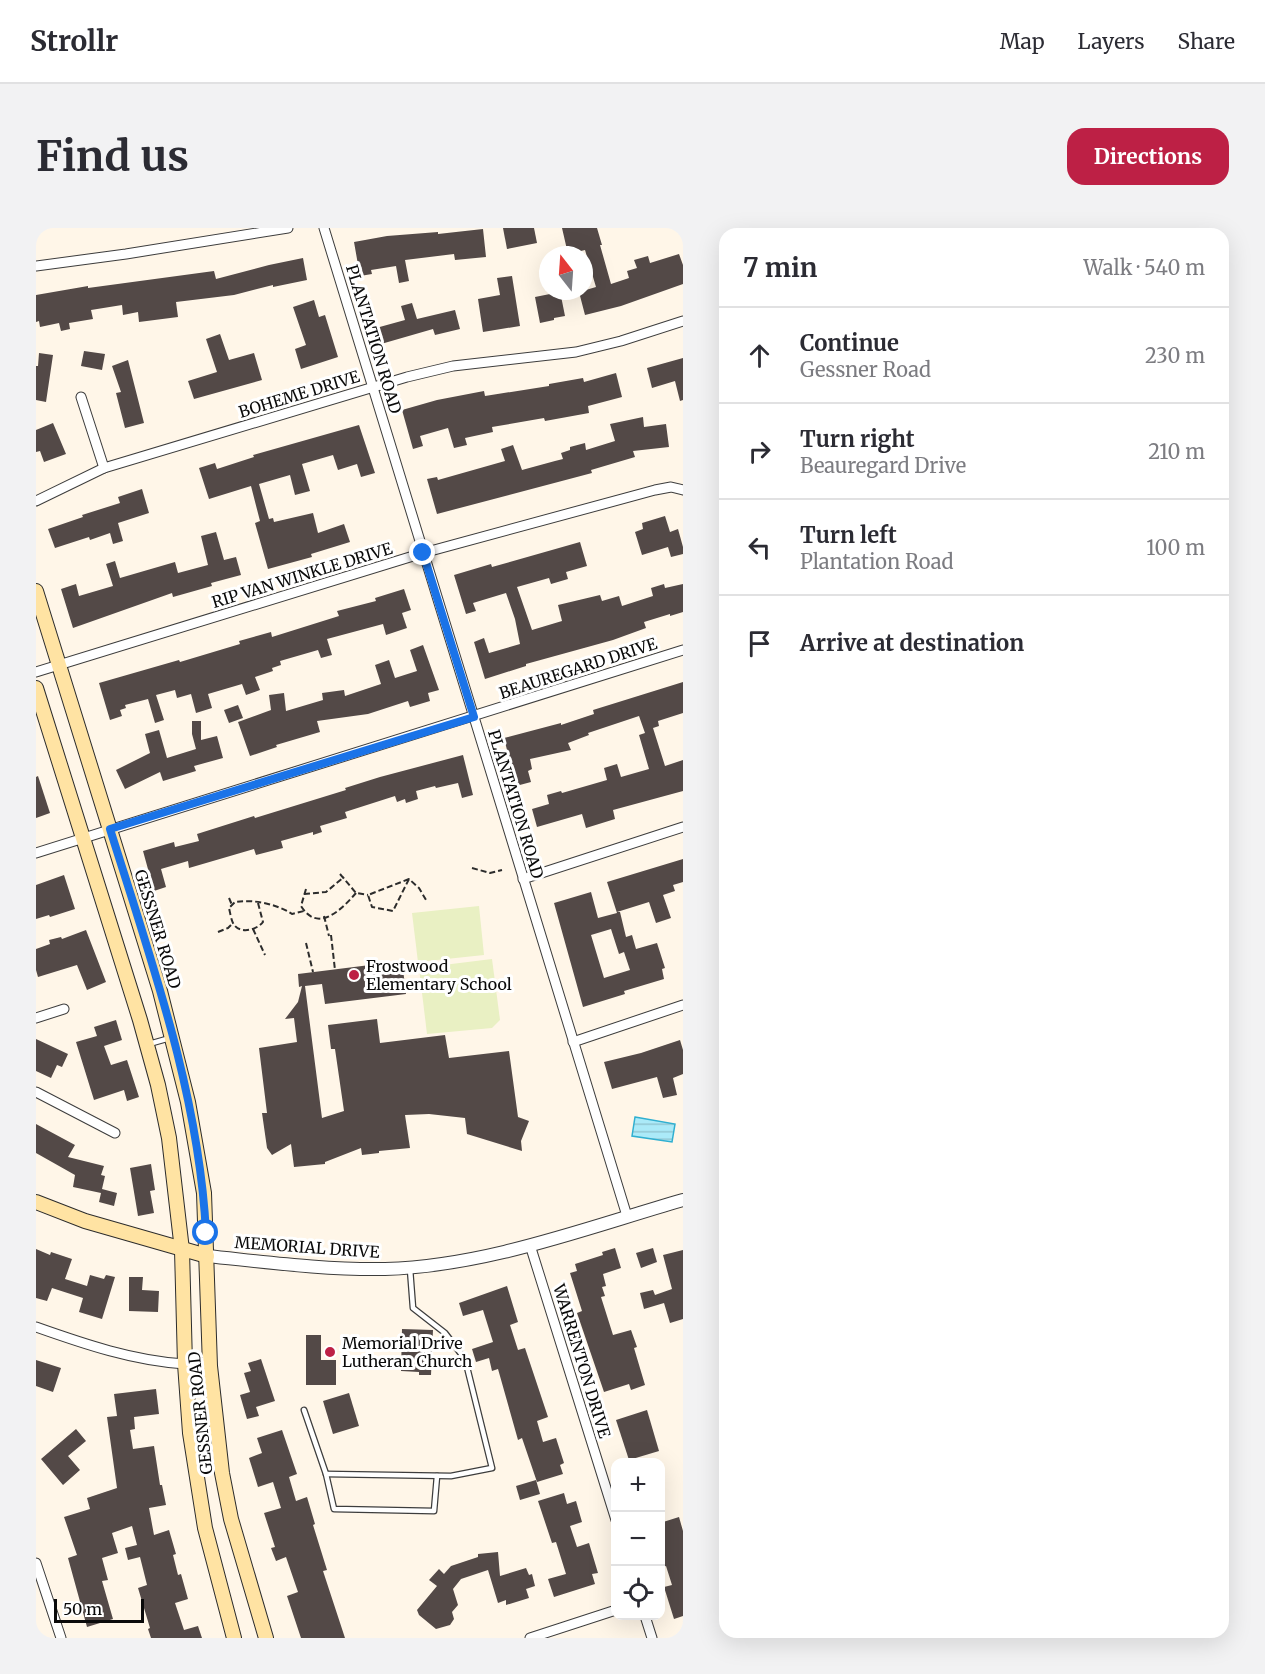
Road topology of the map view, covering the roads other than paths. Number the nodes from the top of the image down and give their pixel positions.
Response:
1 (288, 228) edge
2 (324, 228) edge
3 (36, 266) edge
4 (683, 321) edge
5 (374, 387) junction
6 (81, 397) dead end
7 (104, 468) junction
8 (683, 490) edge
9 (36, 501) edge
10 (423, 553) junction
11 (36, 591) edge
12 (683, 650) edge
13 (58, 664) junction
14 (36, 672) edge
15 (36, 688) edge
16 (474, 717) junction
17 (683, 827) edge
18 (110, 829) junction
19 (83, 837) junction
20 (36, 853) edge
21 (523, 879) junction
22 (683, 1005) edge
23 (64, 1009) dead end
24 (36, 1018) edge
25 (172, 1037) junction
26 (573, 1042) junction
27 (147, 1045) junction
28 (36, 1092) edge
29 (115, 1133) dead end
30 (683, 1200) edge
31 (36, 1202) edge
32 (627, 1216) junction
33 (530, 1245) junction
34 (182, 1250) junction
35 (207, 1256) junction
36 (409, 1266) junction
37 (36, 1327) edge
38 (185, 1364) junction
39 (304, 1410) dead end
40 (326, 1474) junction
41 (437, 1476) junction
42 (613, 1512) edge
43 (36, 1563) edge
44 (611, 1611) edge
45 (646, 1620) edge
46 (62, 1638) edge
47 (234, 1638) edge
48 (266, 1638) edge
49 (530, 1638) edge
50 (652, 1638) edge

1 - 3 street
2 - 5 street, PLANTATION ROAD
4 - 5 street, BOHEME DRIVE
5 - 7 street, BOHEME DRIVE
5 - 10 street, PLANTATION ROAD
6 - 7 street
7 - 9 street, BOHEME DRIVE
8 - 10 street, RIP VAN WINKLE DRIVE
10 - 13 street, RIP VAN WINKLE DRIVE
10 - 16 street, PLANTATION ROAD
11 - 13 main road, GESSNER ROAD
12 - 16 street, BEAUREGARD DRIVE
13 - 14 street, RIP VAN WINKLE DRIVE
13 - 18 main road, GESSNER ROAD
15 - 19 main road, GESSNER ROAD
16 - 18 street, BEAUREGARD DRIVE
16 - 21 street, PLANTATION ROAD
17 - 21 street
18 - 19 street, BEAUREGARD DRIVE
18 - 25 main road, GESSNER ROAD
19 - 20 street, BEAUREGARD DRIVE
19 - 27 main road, GESSNER ROAD
21 - 26 street, PLANTATION ROAD
22 - 26 street
23 - 24 street
25 - 27 lane
25 - 35 main road, GESSNER ROAD
26 - 32 street, PLANTATION ROAD
27 - 34 main road, GESSNER ROAD
28 - 29 street
30 - 32 street, MEMORIAL DRIVE
31 - 34 main road, MEMORIAL DRIVE
32 - 33 street, MEMORIAL DRIVE
33 - 36 street, MEMORIAL DRIVE
33 - 42 street, WARRENTON DRIVE
34 - 35 main road, MEMORIAL DRIVE
34 - 38 main road, GESSNER ROAD
35 - 36 street, MEMORIAL DRIVE
35 - 48 main road, GESSNER ROAD
36 - 41 lane
37 - 38 street
38 - 47 main road, GESSNER ROAD
39 - 40 lane
40 - 41 lane
40 - 41 lane
43 - 46 street
44 - 49 street
45 - 50 street

